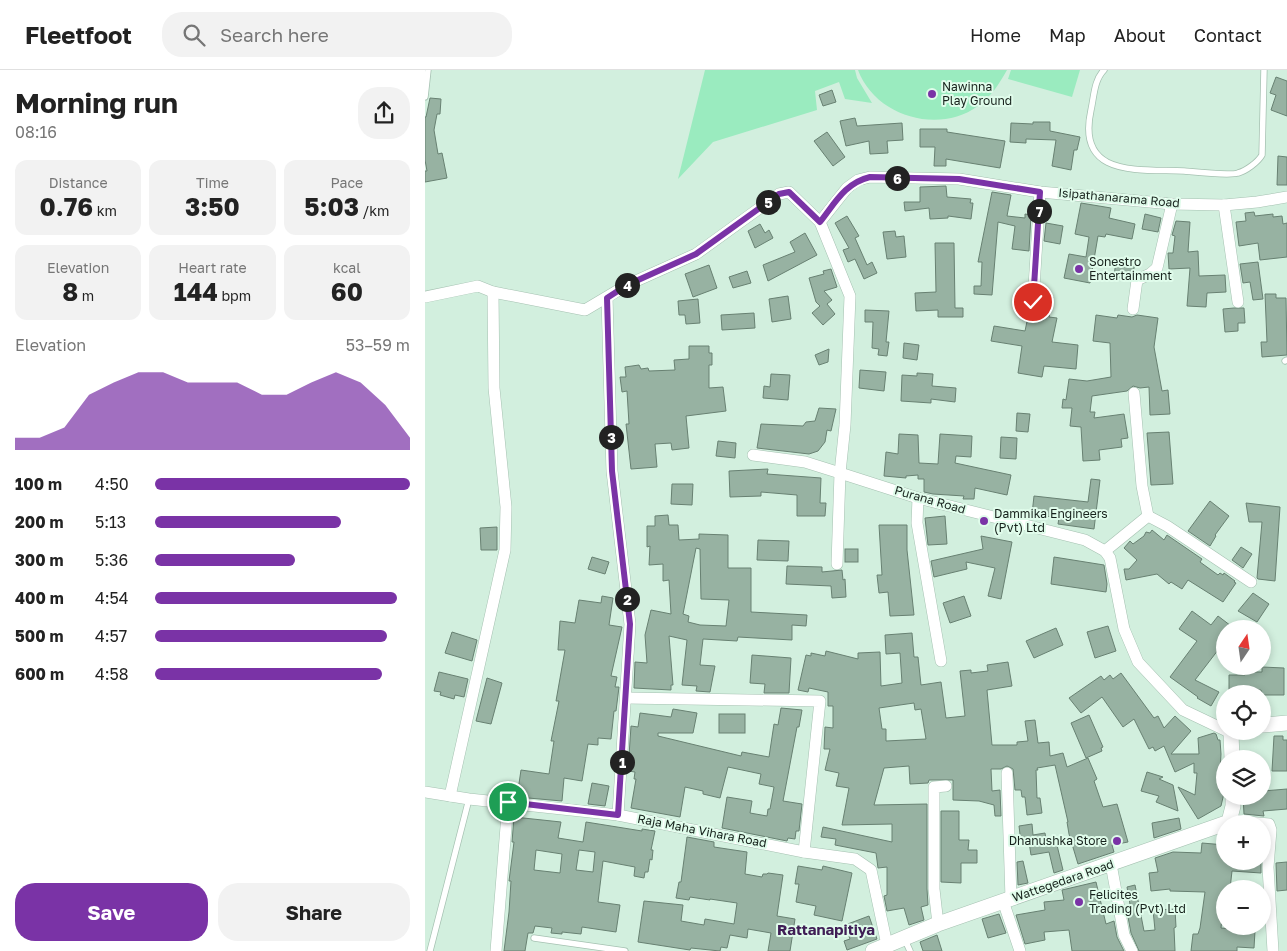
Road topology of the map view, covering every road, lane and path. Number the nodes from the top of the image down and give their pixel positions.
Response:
1 (428, 70) edge
2 (1104, 70) edge
3 (1264, 70) edge
4 (425, 97) edge
5 (1040, 192) junction
6 (1287, 197) edge
7 (1172, 204) junction
8 (1225, 205) junction
9 (820, 222) junction
10 (493, 292) junction
11 (425, 297) edge
12 (607, 298) junction
13 (1033, 302) dead end
14 (1238, 302) dead end
15 (1133, 309) dead end
16 (1134, 393) dead end
17 (753, 455) dead end
18 (839, 473) junction
19 (918, 498) junction
20 (1148, 516) junction
21 (1105, 551) junction
22 (837, 564) dead end
23 (1251, 582) dead end
24 (941, 661) dead end
25 (626, 698) junction
26 (1287, 723) edge
27 (1271, 724) edge
28 (1216, 725) edge
29 (1007, 774) dead end
30 (946, 786) dead end
31 (425, 792) edge
32 (450, 796) junction
33 (469, 799) junction
34 (508, 802) junction
35 (618, 815) junction
36 (1216, 827) edge
37 (805, 852) junction
38 (1111, 864) junction
39 (1268, 870) edge
40 (1007, 900) junction
41 (938, 924) junction
42 (534, 938) dead end
43 (887, 944) junction
44 (907, 944) edge
45 (430, 951) edge
46 (496, 951) edge
47 (625, 951) edge
48 (873, 951) edge
49 (1020, 951) edge
50 (1132, 951) edge
51 (1273, 951) edge

1 - 4 lane
2 - 3 lane
5 - 7 street, Isipathanarama Road
5 - 9 street, Isipathanarama Road
5 - 13 street
6 - 8 street, Isipathanarama Road
7 - 8 street, Isipathanarama Road
7 - 15 street
8 - 14 street
9 - 12 street
9 - 18 street
10 - 11 street
10 - 12 street
10 - 32 street
12 - 25 street
16 - 20 street
17 - 18 street, Purana Road
18 - 19 street, Purana Road
18 - 22 street
19 - 21 street, Purana Road
19 - 24 street
20 - 21 street
20 - 23 street
21 - 28 street
25 - 35 street
25 - 37 street
26 - 27 street
29 - 40 street
30 - 41 street
31 - 32 street, Raja Maha Vihara Road
32 - 33 street, Raja Maha Vihara Road
33 - 34 street, Raja Maha Vihara Road
33 - 45 lane
34 - 35 street, Raja Maha Vihara Road
34 - 46 street
35 - 37 street, Raja Maha Vihara Road
36 - 38 street, Wattegedara Road
37 - 43 street, Raja Maha Vihara Road
38 - 40 street, Wattegedara Road
38 - 50 street
39 - 51 street
40 - 41 street, Wattegedara Road
40 - 49 street
41 - 44 street, Wattegedara Road
42 - 47 lane
43 - 44 street, Wattegedara Road
43 - 48 street, Wattegedara Road

